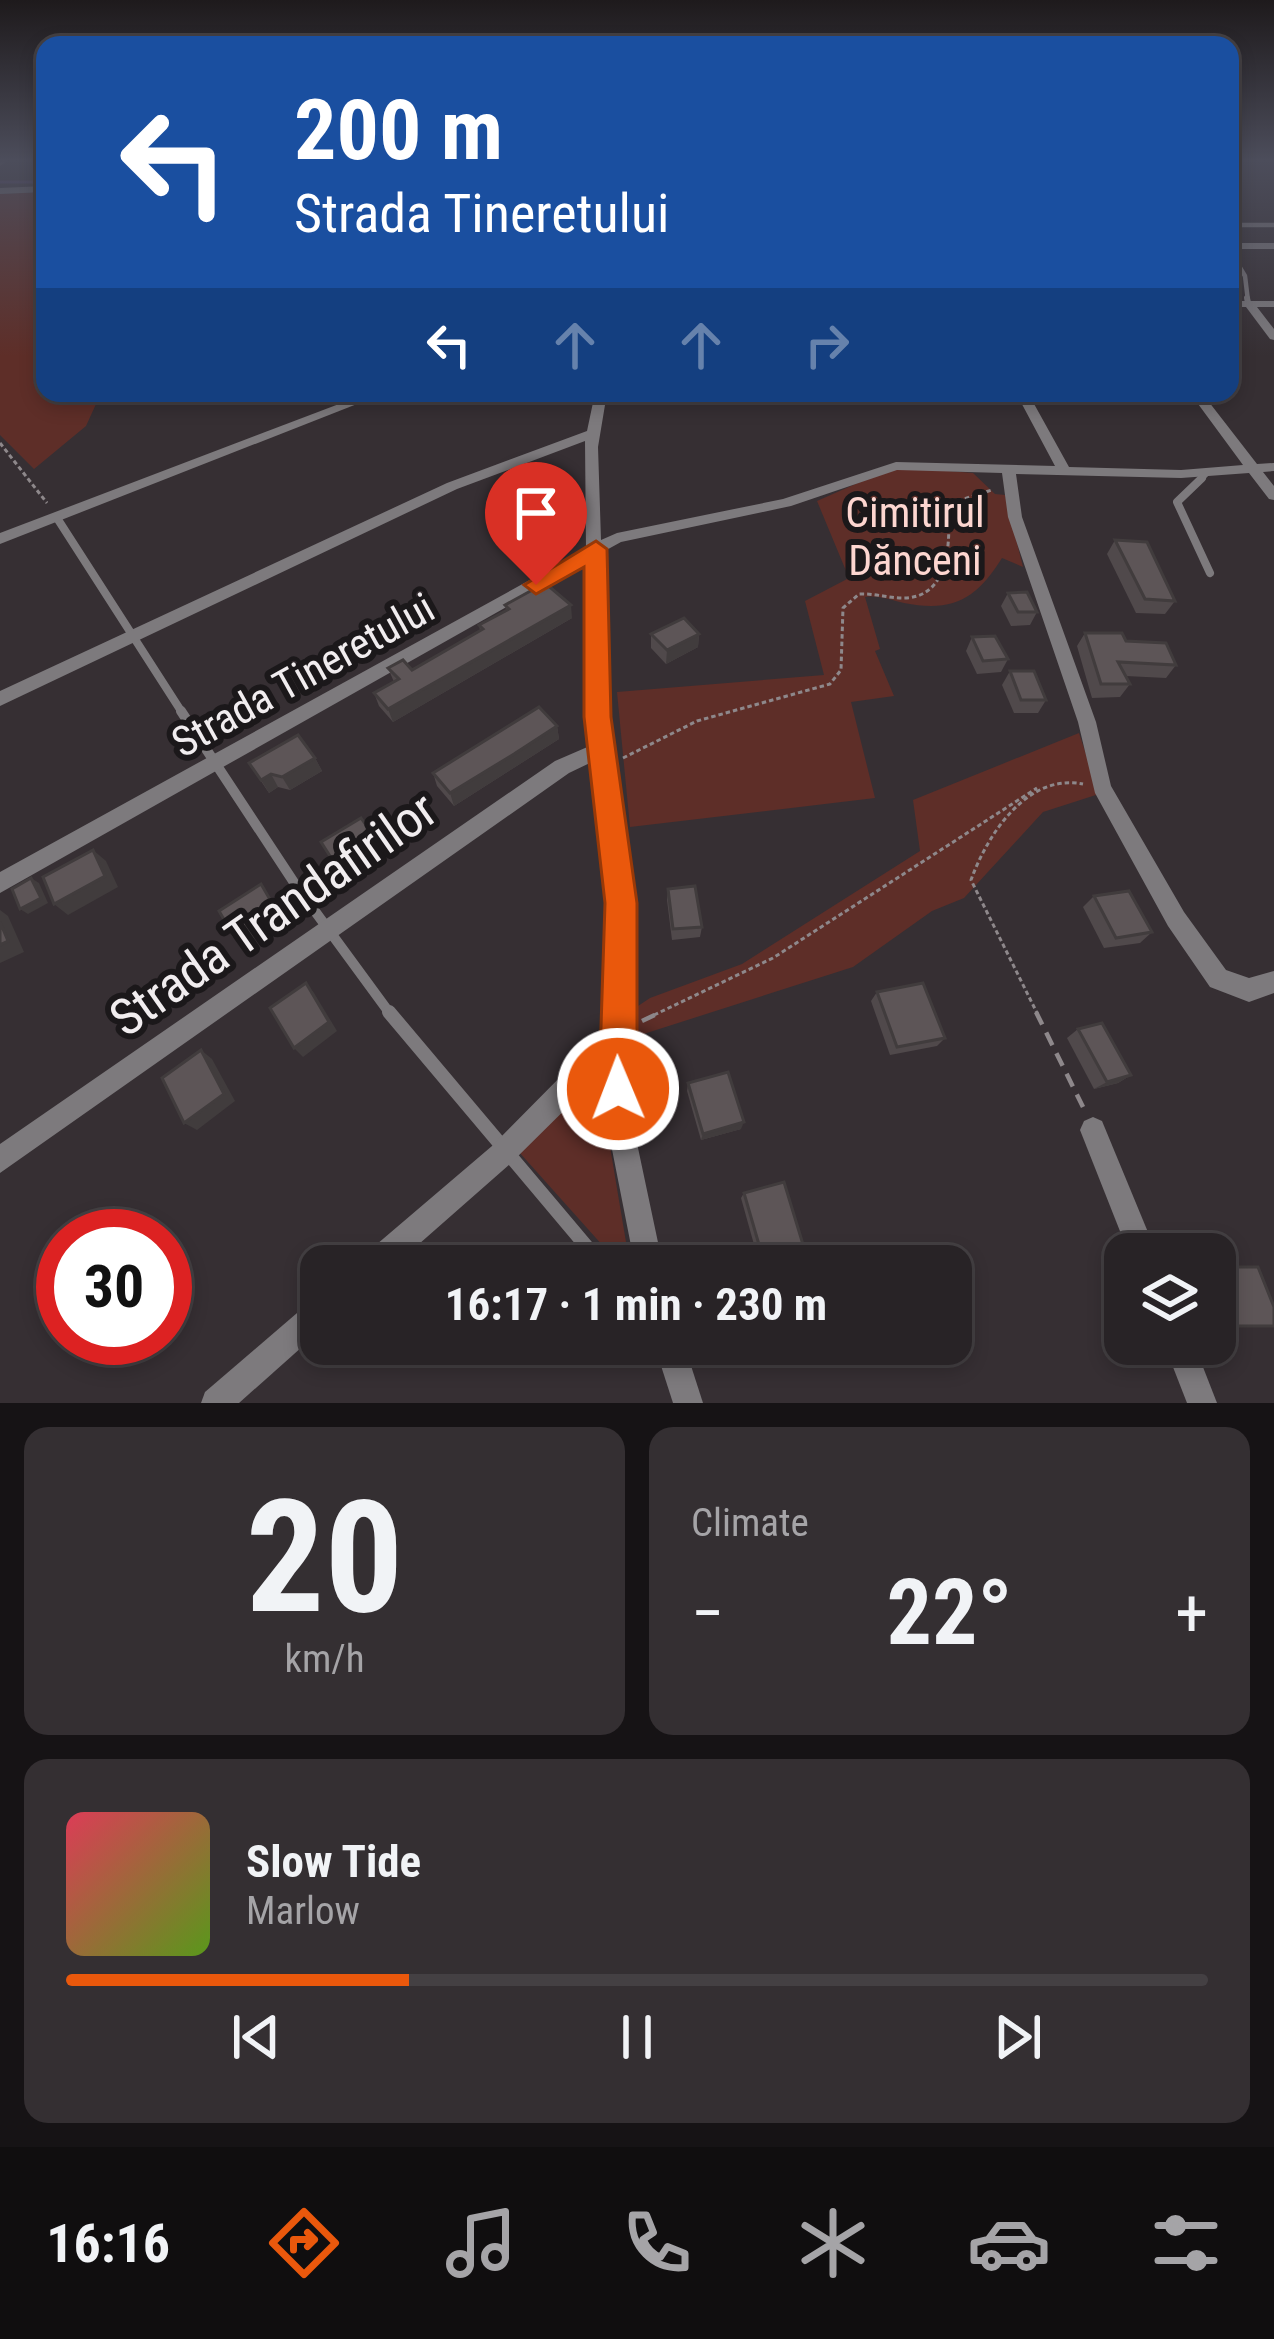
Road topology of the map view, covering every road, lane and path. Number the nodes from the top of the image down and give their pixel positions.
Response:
1 (1274, 246) edge
2 (1239, 248) edge
3 (1239, 267) edge
4 (1248, 303) junction
5 (1239, 304) edge
6 (1274, 304) edge
7 (1274, 338) edge
8 (356, 402) edge
9 (599, 402) edge
10 (1027, 402) edge
11 (1203, 402) edge
12 (592, 434) junction
13 (0, 443) edge
14 (1274, 467) edge
15 (1253, 469) junction
16 (1009, 470) junction
17 (1064, 472) junction
18 (1207, 473) junction
19 (1011, 490) junction
20 (1274, 496) edge
21 (57, 518) junction
22 (0, 539) edge
23 (596, 549) junction
24 (1210, 573) dead end
25 (131, 638) junction
26 (0, 699) edge
27 (602, 757) junction
28 (216, 767) junction
29 (1102, 787) junction
30 (1037, 788) junction
31 (0, 883) edge
32 (327, 929) junction
33 (1274, 982) edge
34 (616, 1041) junction
35 (1093, 1130) joint
36 (501, 1155) junction
37 (0, 1160) edge
38 (1135, 1233) edge
39 (397, 1245) edge
40 (584, 1245) edge
41 (645, 1245) edge
42 (300, 1329) edge
43 (676, 1365) edge
44 (1187, 1365) edge
45 (216, 1403) edge
46 (688, 1403) edge
47 (1202, 1403) edge

1 - 2 street
3 - 4 lane
4 - 5 street
4 - 6 street
4 - 7 street
8 - 21 street
9 - 12 street
10 - 17 street
11 - 15 street
12 - 23 street
12 - 25 street
13 - 21 path
14 - 15 street, Strada Tineretului
15 - 18 street, Strada Tineretului
15 - 20 street
16 - 17 street, Strada Tineretului
16 - 19 street
16 - 23 street, Strada Tineretului
17 - 18 street, Strada Tineretului
18 - 24 lane
19 - 27 path
19 - 29 street
21 - 22 street
21 - 25 lane
23 - 27 street
23 - 28 street, Strada Tineretului
25 - 26 street
25 - 28 lane
27 - 32 street, Strada Trandafirilor
27 - 34 street
28 - 31 street, Strada Tineretului
28 - 32 lane
29 - 30 path
29 - 33 street
30 - 34 path
30 - 35 path
32 - 36 lane
32 - 37 street, Strada Trandafirilor
34 - 36 street
34 - 41 street
35 - 38 street
36 - 39 street
36 - 40 lane
42 - 45 street
43 - 46 street
44 - 47 street

